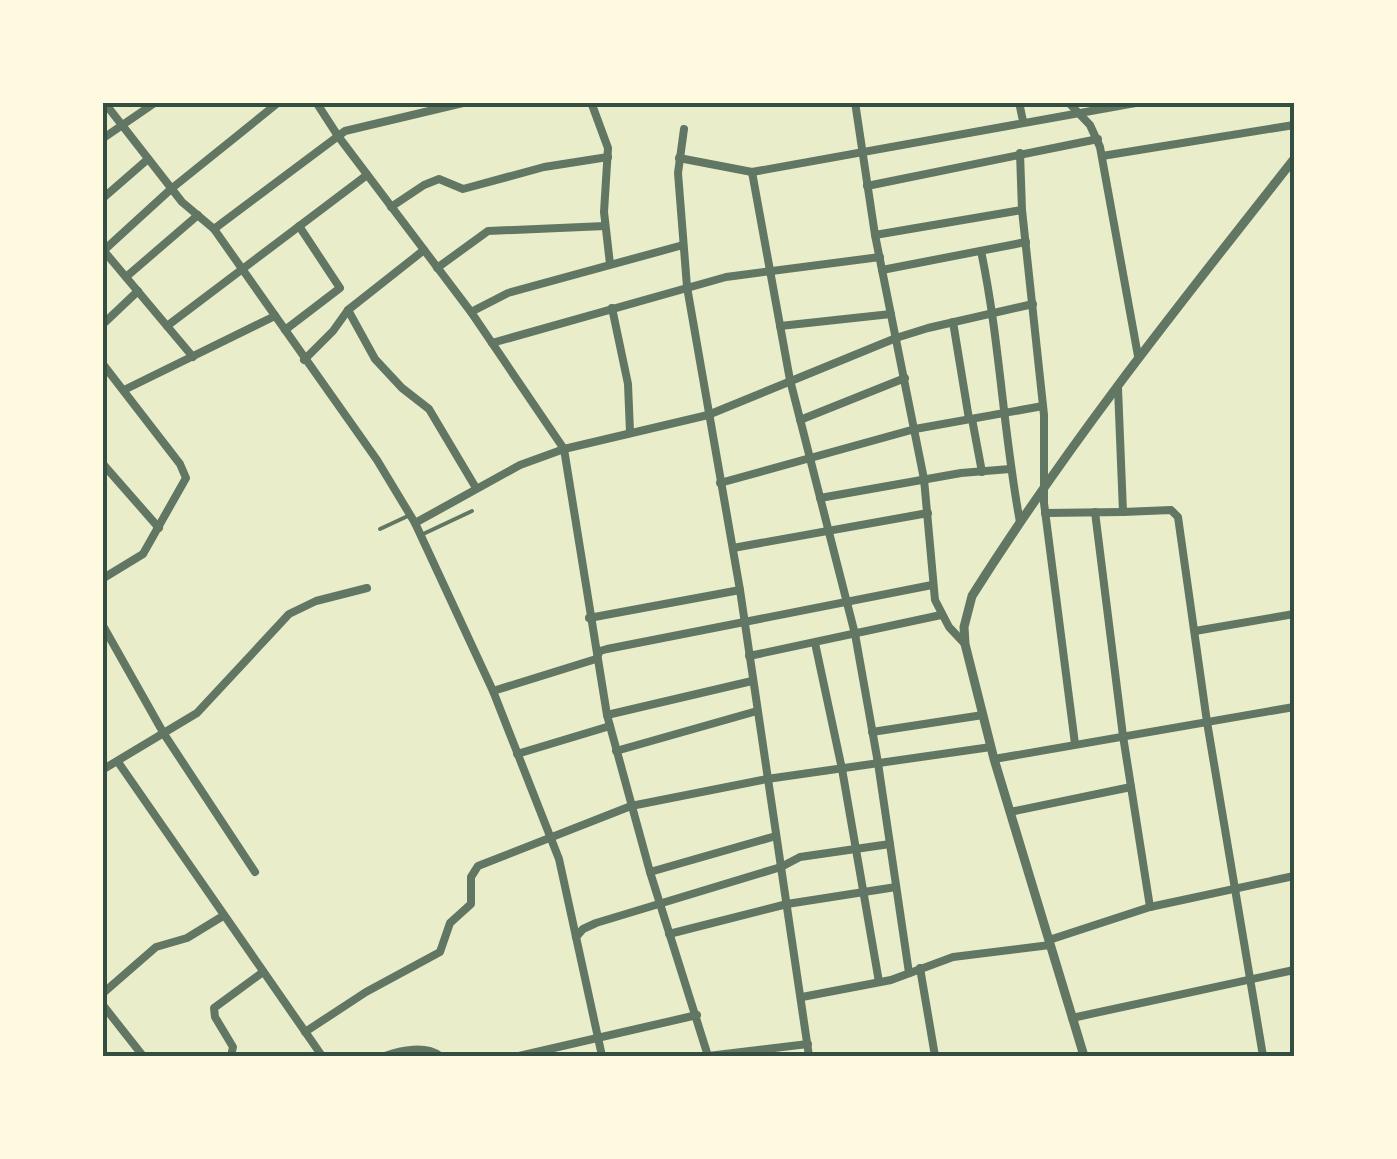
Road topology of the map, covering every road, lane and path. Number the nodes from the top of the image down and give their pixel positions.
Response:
1 (104, 102) edge
2 (156, 102) edge
3 (278, 102) edge
4 (316, 102) edge
5 (416, 102) edge
6 (468, 102) edge
7 (591, 102) edge
8 (855, 102) edge
9 (1019, 102) edge
10 (1068, 102) edge
11 (1141, 102) edge
12 (1076, 113) junction
13 (418, 114) junction
14 (1022, 122) junction
15 (1294, 125) edge
16 (121, 126) junction
17 (684, 129) dead end
18 (338, 136) junction
19 (102, 139) edge
20 (1098, 139) junction
21 (861, 152) junction
22 (1020, 153) junction
23 (1102, 156) junction
24 (608, 157) junction
25 (679, 158) junction
26 (148, 159) junction
27 (1294, 159) edge
28 (752, 172) junction
29 (367, 176) junction
30 (866, 186) junction
31 (171, 189) junction
32 (102, 199) edge
33 (391, 207) junction
34 (1022, 210) junction
35 (198, 215) junction
36 (299, 226) junction
37 (605, 226) junction
38 (214, 229) junction
39 (875, 235) junction
40 (1026, 242) junction
41 (683, 245) junction
42 (424, 250) junction
43 (980, 251) junction
44 (103, 252) edge
45 (880, 257) junction
46 (610, 264) junction
47 (437, 268) junction
48 (242, 269) junction
49 (770, 270) junction
50 (882, 270) junction
51 (126, 277) junction
52 (687, 286) junction
53 (138, 292) junction
54 (1033, 304) junction
55 (612, 308) junction
56 (348, 310) junction
57 (471, 312) junction
58 (994, 313) junction
59 (891, 314) junction
60 (276, 316) junction
61 (954, 322) junction
62 (102, 325) edge
63 (167, 326) junction
64 (780, 326) junction
65 (285, 330) junction
66 (896, 338) junction
67 (492, 342) junction
68 (1138, 356) junction
69 (193, 357) junction
70 (304, 360) junction
71 (102, 363) edge
72 (904, 378) junction
73 (790, 380) junction
74 (1118, 383) junction
75 (124, 390) junction
76 (1043, 406) junction
77 (1005, 413) junction
78 (708, 415) junction
79 (970, 419) junction
80 (800, 420) junction
81 (915, 429) junction
82 (630, 432) junction
83 (564, 449) junction
84 (810, 458) junction
85 (102, 463) edge
86 (1010, 469) junction
87 (982, 472) junction
88 (924, 479) junction
89 (720, 483) junction
90 (1044, 486) junction
91 (476, 488) junction
92 (820, 498) junction
93 (472, 510) dead end
94 (1045, 512) junction
95 (1095, 512) junction
96 (1123, 512) junction
97 (928, 513) junction
98 (413, 519) junction
99 (1020, 522) junction
100 (158, 528) junction
101 (380, 529) dead end
102 (828, 530) junction
103 (421, 535) junction
104 (733, 548) junction
105 (102, 580) edge
106 (932, 584) junction
107 (367, 588) dead end
108 (740, 590) junction
109 (846, 601) junction
110 (941, 614) junction
111 (1294, 614) edge
112 (589, 618) junction
113 (744, 621) junction
114 (103, 628) edge
115 (1194, 630) junction
116 (855, 634) junction
117 (815, 644) junction
118 (966, 644) junction
119 (749, 656) junction
120 (596, 659) junction
121 (752, 681) junction
122 (492, 692) junction
123 (1294, 707) edge
124 (756, 711) junction
125 (607, 715) junction
126 (983, 715) junction
127 (1208, 722) junction
128 (610, 726) junction
129 (872, 732) junction
130 (164, 734) junction
131 (1123, 736) junction
132 (1075, 744) junction
133 (991, 748) junction
134 (616, 751) junction
135 (516, 754) junction
136 (994, 759) junction
137 (118, 762) junction
138 (878, 764) junction
139 (842, 769) junction
140 (102, 770) edge
141 (767, 779) junction
142 (1131, 787) junction
143 (630, 806) junction
144 (1010, 812) junction
145 (776, 836) junction
146 (549, 838) junction
147 (890, 844) junction
148 (856, 849) junction
149 (781, 867) junction
150 (254, 872) dead end
151 (650, 872) junction
152 (1294, 876) edge
153 (896, 887) junction
154 (1235, 888) junction
155 (863, 892) junction
156 (659, 902) junction
157 (786, 904) junction
158 (1150, 907) junction
159 (223, 916) junction
160 (669, 934) junction
161 (576, 937) junction
162 (1049, 942) junction
163 (920, 968) junction
164 (1294, 970) edge
165 (262, 972) junction
166 (909, 973) junction
167 (1250, 979) junction
168 (879, 982) junction
169 (102, 994) edge
170 (802, 997) junction
171 (102, 1004) edge
172 (697, 1014) junction
173 (1072, 1018) junction
174 (305, 1032) junction
175 (598, 1039) junction
176 (808, 1044) junction
177 (143, 1056) edge
178 (231, 1056) edge
179 (322, 1056) edge
180 (386, 1056) edge
181 (440, 1056) edge
182 (519, 1056) edge
183 (602, 1056) edge
184 (708, 1056) edge
185 (810, 1056) edge
186 (935, 1056) edge
187 (1084, 1056) edge
188 (1263, 1056) edge

1 - 16 street
2 - 16 street
3 - 31 street
4 - 18 street
5 - 13 street
6 - 13 street
7 - 24 street
8 - 21 street
9 - 14 street
10 - 12 street
11 - 12 street
12 - 14 street
12 - 20 street
13 - 18 street
14 - 21 street
15 - 23 street
16 - 19 street
16 - 26 street
17 - 25 street
18 - 29 street
18 - 38 street
20 - 22 street
20 - 23 street
21 - 28 street
21 - 30 street
22 - 30 street
22 - 34 street
23 - 68 street
24 - 33 street
24 - 37 street
25 - 28 street
25 - 41 street
26 - 31 street
26 - 32 street
27 - 68 street
28 - 49 street
29 - 33 street
29 - 36 street
30 - 39 street
31 - 35 street
31 - 44 street
33 - 42 street
34 - 39 street
34 - 40 street
35 - 38 street
35 - 51 street
36 - 48 street
36 - 65 street
37 - 46 street
37 - 47 street
38 - 48 street
39 - 45 street
40 - 43 street
40 - 54 street
41 - 46 street
41 - 52 street
42 - 47 street
42 - 56 street
43 - 50 street
43 - 58 street
44 - 51 street
45 - 49 street
45 - 50 street
46 - 57 street
47 - 57 street
48 - 60 street
48 - 63 street
49 - 52 street
49 - 64 street
50 - 59 street
51 - 53 street
52 - 55 street
52 - 78 street
53 - 62 street
53 - 63 street
54 - 58 street
54 - 76 street
55 - 67 street
55 - 82 street
56 - 70 street
56 - 91 street
57 - 67 street
58 - 61 street
58 - 77 street
59 - 64 street
59 - 66 street
60 - 65 street
60 - 69 street
61 - 66 street
61 - 79 street
63 - 69 street
64 - 73 street
65 - 70 street
66 - 72 street
66 - 73 street
67 - 83 street
68 - 74 street
69 - 75 street
70 - 98 street
71 - 75 street
72 - 80 street
72 - 81 street
73 - 78 street
73 - 80 street
74 - 90 street
74 - 96 street
75 - 100 street
76 - 77 street
76 - 90 street
77 - 79 street
77 - 86 street
78 - 82 street
78 - 89 street
79 - 81 street
79 - 87 street
80 - 84 street
81 - 84 street
81 - 88 street
82 - 83 street
83 - 91 street
83 - 112 street
84 - 89 street
84 - 92 street
85 - 100 street
86 - 87 street
86 - 99 street
87 - 88 street
88 - 92 street
88 - 97 street
89 - 104 street
90 - 94 street
90 - 99 street
91 - 98 street
92 - 102 street
93 - 103 lane
94 - 95 street
94 - 132 street
95 - 96 street
95 - 131 street
96 - 115 street
97 - 102 street
97 - 106 street
98 - 101 lane
98 - 103 street
99 - 118 street
100 - 105 street
102 - 104 street
102 - 109 street
103 - 122 street
104 - 108 street
106 - 109 street
106 - 110 street
107 - 130 street
108 - 112 street
108 - 113 street
109 - 113 street
109 - 116 street
110 - 116 street
110 - 118 street
111 - 115 street
112 - 120 street
113 - 119 street
113 - 120 street
114 - 130 street
115 - 127 street
116 - 117 street
116 - 129 street
117 - 119 street
117 - 139 street
118 - 126 street
119 - 121 street
120 - 122 street
120 - 125 street
121 - 124 street
121 - 125 street
122 - 135 street
123 - 127 street
124 - 134 street
124 - 141 street
125 - 128 street
126 - 129 street
126 - 133 street
127 - 131 street
127 - 154 street
128 - 134 street
128 - 135 street
129 - 138 street
130 - 137 street
130 - 150 street
131 - 132 street
131 - 142 street
132 - 136 street
133 - 136 street
133 - 138 street
134 - 143 street
135 - 146 street
136 - 144 street
137 - 140 street
137 - 159 street
138 - 139 street
138 - 147 street
139 - 141 street
139 - 148 street
141 - 143 street
141 - 145 street
142 - 144 street
142 - 158 street
143 - 146 street
143 - 151 street
144 - 162 street
145 - 149 street
145 - 151 street
146 - 161 street
146 - 174 street
147 - 148 street
147 - 153 street
148 - 149 street
148 - 155 street
149 - 156 street
149 - 157 street
151 - 156 street
152 - 154 street
153 - 155 street
153 - 166 street
154 - 158 street
154 - 167 street
155 - 157 street
155 - 168 street
156 - 160 street
156 - 161 street
157 - 160 street
157 - 170 street
158 - 162 street
159 - 165 street
159 - 169 street
160 - 172 street
161 - 175 street
162 - 163 street
162 - 173 street
163 - 166 street
163 - 186 street
164 - 167 street
165 - 174 street
165 - 178 street
166 - 168 street
167 - 173 street
167 - 188 street
168 - 170 street
170 - 176 street
171 - 177 street
172 - 175 street
172 - 184 street
173 - 187 street
174 - 179 street
175 - 182 street
175 - 183 street
176 - 184 street
176 - 185 street
180 - 181 street

